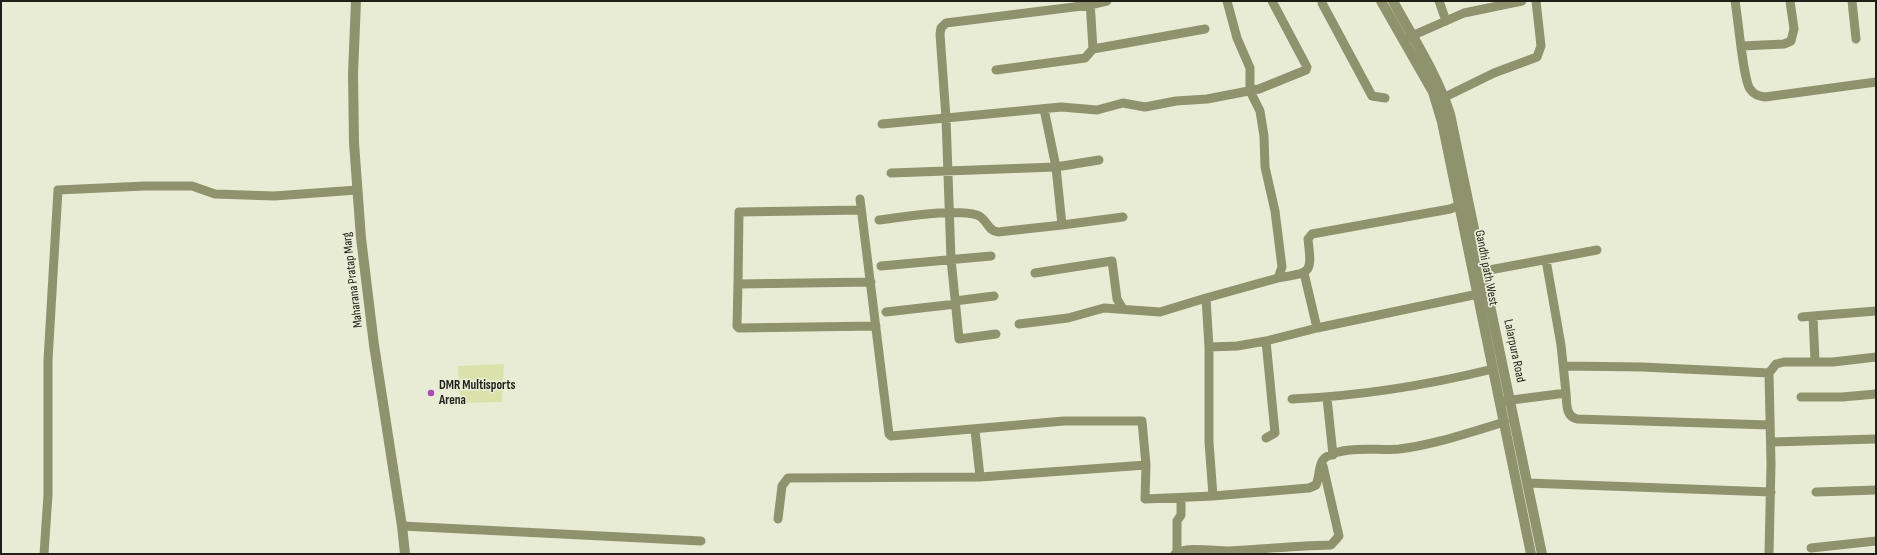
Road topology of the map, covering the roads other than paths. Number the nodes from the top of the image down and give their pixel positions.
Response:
1 (356, 1) edge
2 (1107, 1) edge
3 (1227, 1) edge
4 (1272, 1) edge
5 (1381, 1) edge
6 (1393, 1) edge
7 (1439, 1) edge
8 (1522, 1) edge
9 (1536, 1) edge
10 (1735, 1) edge
11 (1790, 1) edge
12 (1852, 1) edge
13 (1323, 2) edge
14 (1090, 3) edge
15 (1501, 3) edge
16 (1446, 21) junction
17 (1205, 29) dead end
18 (1408, 37) junction
19 (1856, 39) dead end
20 (1742, 46) junction
21 (1093, 49) junction
22 (996, 70) dead end
23 (1876, 82) edge
24 (1250, 91) junction
25 (1445, 97) junction
26 (1385, 98) dead end
27 (1044, 109) junction
28 (946, 118) junction
29 (882, 124) dead end
30 (1099, 160) dead end
31 (1056, 167) junction
32 (947, 171) junction
33 (891, 173) dead end
34 (357, 190) junction
35 (860, 199) dead end
36 (1465, 203) junction
37 (862, 210) junction
38 (949, 213) junction
39 (1124, 218) dead end
40 (879, 220) dead end
41 (1062, 225) junction
42 (1597, 250) dead end
43 (991, 256) dead end
44 (951, 259) junction
45 (1546, 260) junction
46 (881, 266) dead end
47 (1484, 271) junction
48 (1035, 273) dead end
49 (1304, 273) junction
50 (1278, 278) junction
51 (871, 282) junction
52 (738, 284) junction
53 (1478, 294) junction
54 (994, 296) dead end
55 (1206, 298) junction
56 (956, 302) junction
57 (1123, 309) junction
58 (1876, 311) edge
59 (886, 312) dead end
60 (1813, 316) junction
61 (1802, 317) dead end
62 (1019, 324) dead end
63 (876, 326) junction
64 (1317, 328) junction
65 (996, 334) dead end
66 (1266, 341) junction
67 (1209, 347) junction
68 (1876, 357) edge
69 (1815, 361) junction
70 (1564, 366) junction
71 (1493, 369) junction
72 (1769, 373) junction
73 (1566, 393) junction
74 (1876, 394) edge
75 (1801, 397) dead end
76 (1327, 398) junction
77 (1292, 399) dead end
78 (1511, 399) junction
79 (1500, 402) junction
80 (1505, 422) junction
81 (1770, 425) junction
82 (975, 430) junction
83 (1266, 438) dead end
84 (1876, 439) edge
85 (1771, 442) junction
86 (1333, 455) junction
87 (1322, 462) junction
88 (1146, 465) junction
89 (980, 477) junction
90 (1527, 484) junction
91 (1876, 490) edge
92 (1771, 492) junction
93 (1816, 492) dead end
94 (1213, 496) junction
95 (1181, 498) junction
96 (778, 519) dead end
97 (402, 526) junction
98 (701, 541) dead end
99 (1876, 541) edge
100 (1811, 548) dead end
101 (1176, 553) edge
102 (44, 554) edge
103 (405, 554) edge
104 (1531, 554) edge
105 (1542, 554) edge
106 (1769, 554) edge

1 - 34 street, Maharana Pratap Marg
2 - 14 street
3 - 24 street
4 - 24 street
5 - 18 street, Gandhi path West
6 - 18 street, Lalarpura Road
7 - 16 street
8 - 15 street
9 - 25 street
10 - 20 street
11 - 20 street
12 - 19 street
13 - 26 street
14 - 21 street
14 - 28 street
15 - 16 street
16 - 18 street
17 - 21 street
18 - 25 street, Lalarpura Road
18 - 36 street, Gandhi path West
20 - 23 street
21 - 22 street
24 - 27 street
24 - 50 street
25 - 36 street, Lalarpura Road
27 - 28 street
27 - 31 street
28 - 29 street
28 - 32 street
30 - 31 street
31 - 32 street
31 - 41 street
32 - 33 street
32 - 38 street
34 - 97 street, Maharana Pratap Marg
34 - 102 street
35 - 37 street
36 - 47 street, Lalarpura Road
36 - 49 street
36 - 53 street, Gandhi path West
37 - 51 street
37 - 52 street
38 - 40 street
38 - 41 street
38 - 44 street
39 - 41 street
42 - 45 street
43 - 44 street
44 - 46 street
44 - 56 street
45 - 47 street
45 - 70 street
47 - 78 street, Lalarpura Road
48 - 57 street
49 - 50 street
49 - 64 street
50 - 55 street
51 - 52 street
51 - 63 street
52 - 63 street
53 - 64 street
53 - 71 street, Gandhi path West
54 - 56 street
55 - 57 street
55 - 67 street
56 - 59 street
56 - 65 street
57 - 62 street
58 - 60 street
60 - 61 street
60 - 69 street
63 - 82 street
64 - 66 street
66 - 67 street
66 - 83 street
67 - 94 street
68 - 69 street
69 - 72 street
70 - 72 street
70 - 73 street
71 - 76 street
71 - 79 street, Gandhi path West
72 - 81 street
73 - 78 street
73 - 81 street
74 - 75 street
76 - 77 street
76 - 86 street
78 - 79 street
78 - 90 street, Lalarpura Road
79 - 80 street, Gandhi path West
80 - 86 street
80 - 104 street, Gandhi path West
81 - 85 street
82 - 88 street
82 - 89 street
84 - 85 street
85 - 92 street
86 - 87 street
87 - 94 street
87 - 101 street
88 - 89 street
88 - 95 street
89 - 96 street
90 - 92 street
90 - 105 street, Lalarpura Road
91 - 93 street
92 - 106 street
94 - 95 street
95 - 101 street
97 - 98 street
97 - 103 street, Maharana Pratap Marg
99 - 100 street

